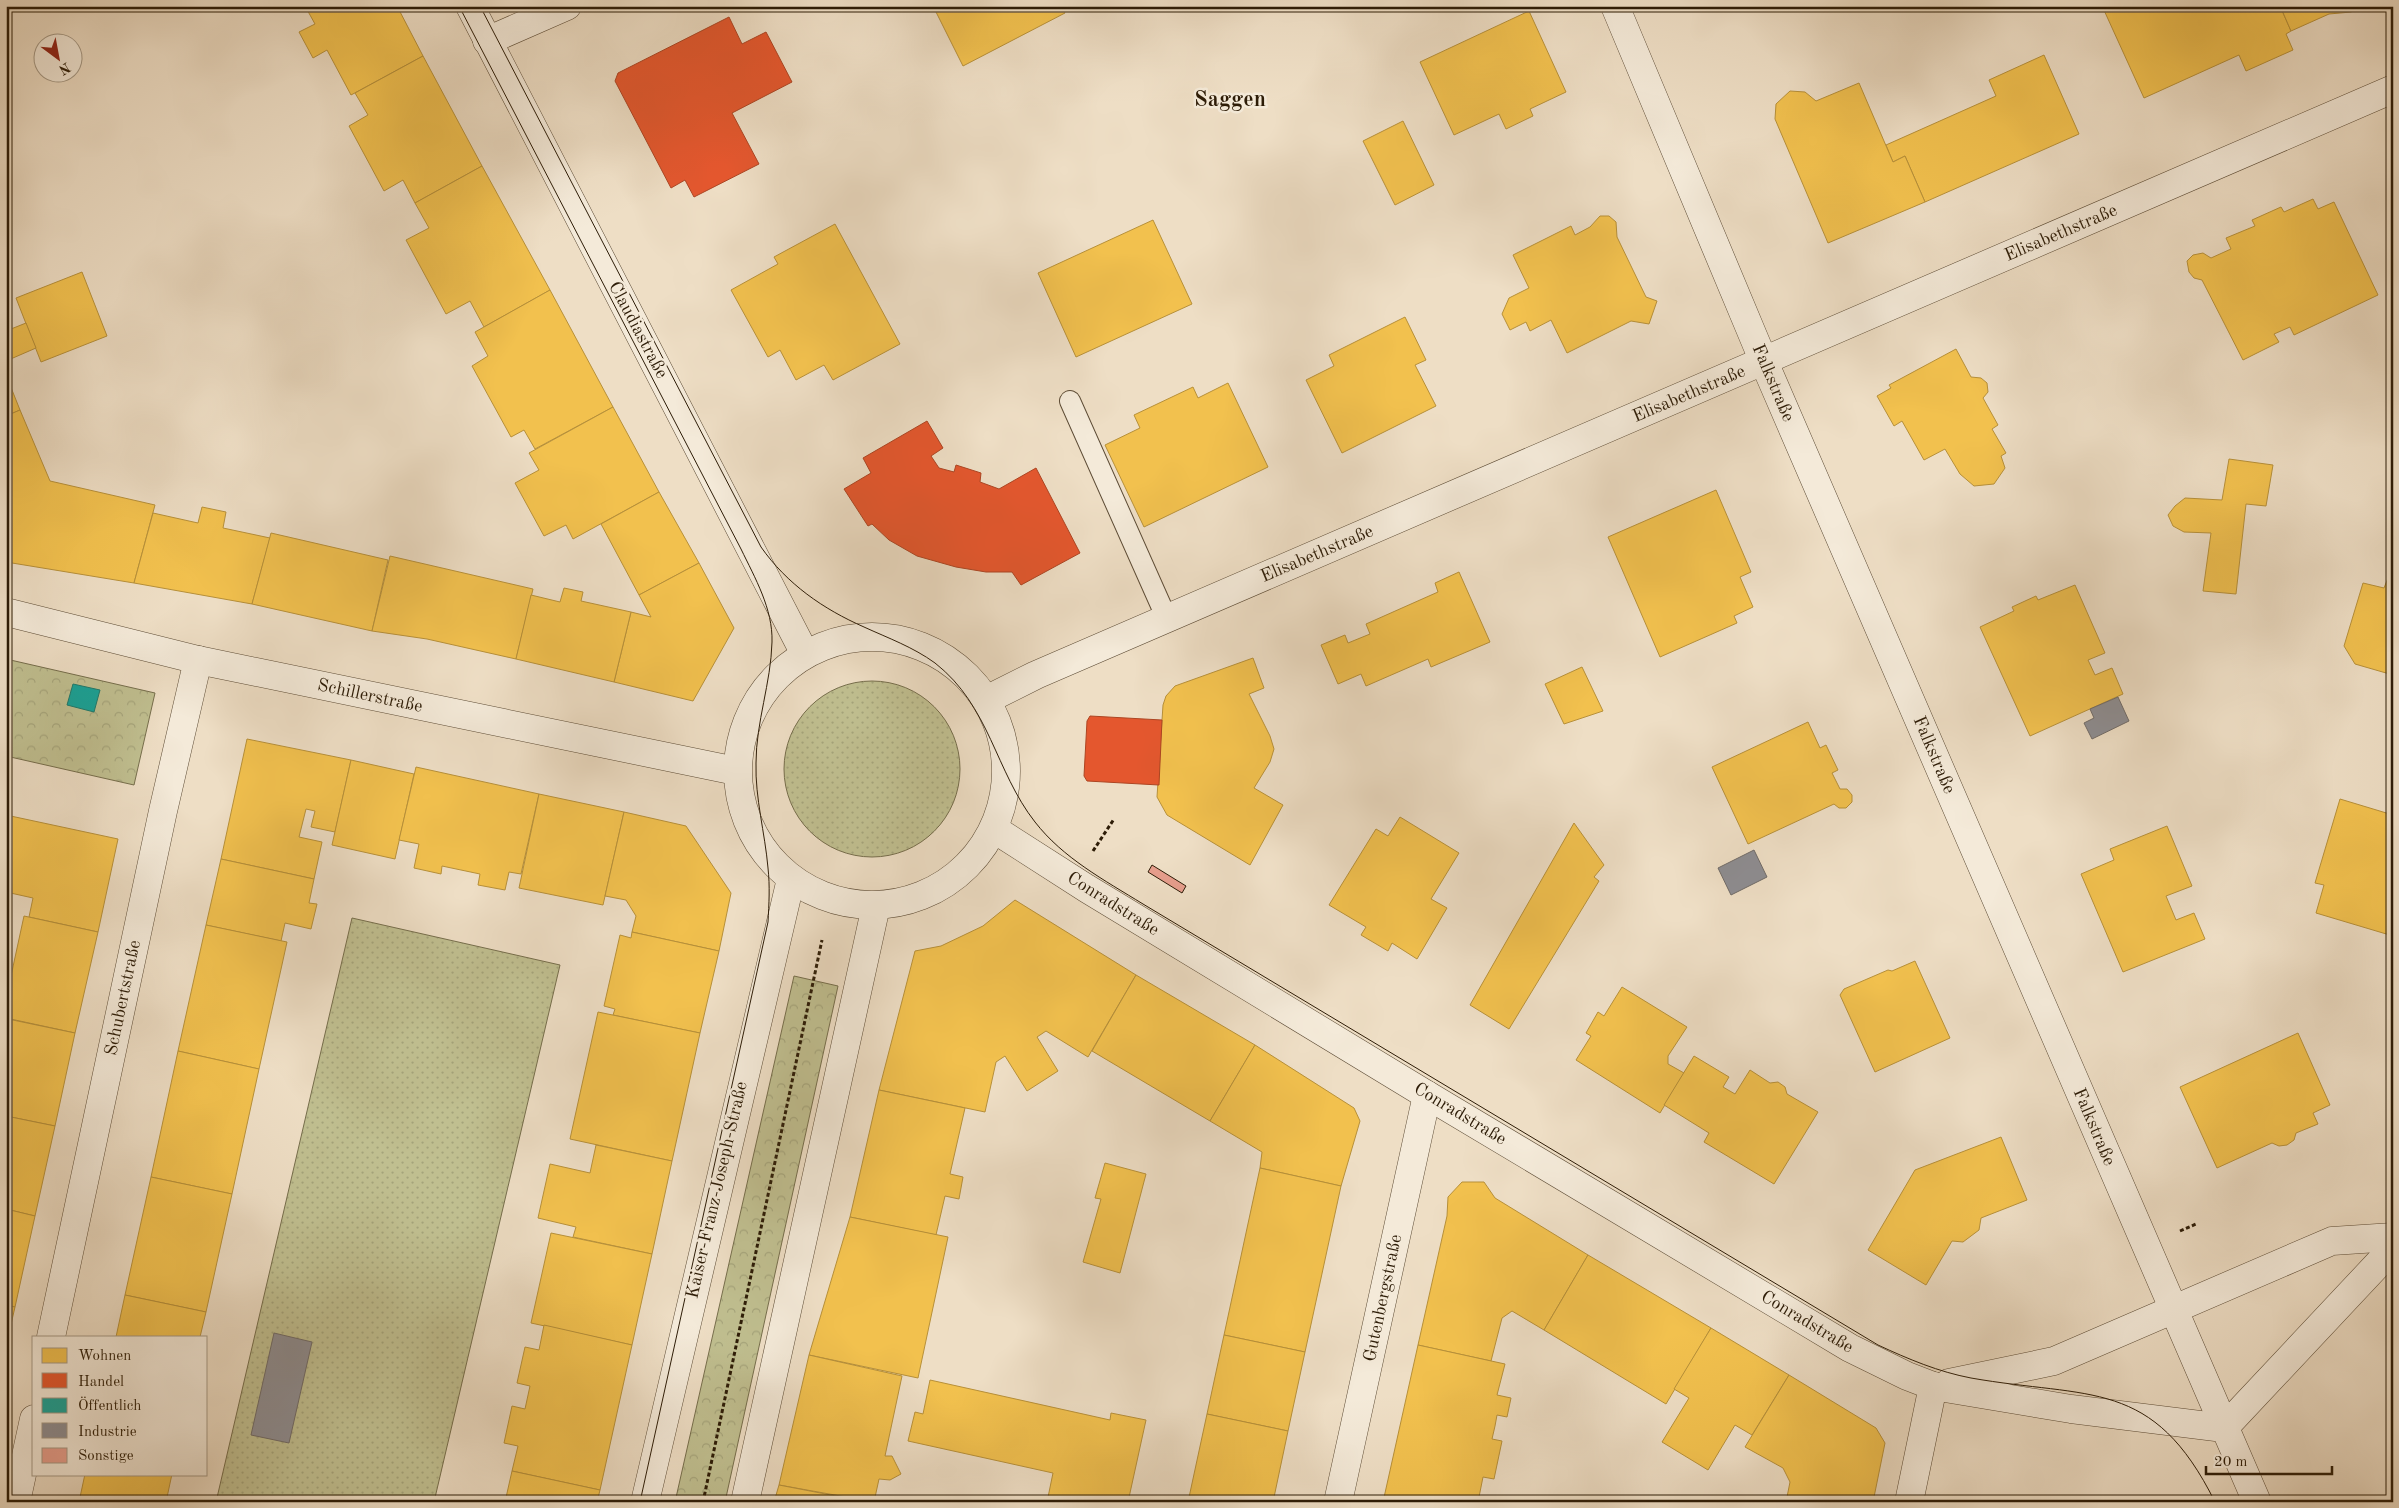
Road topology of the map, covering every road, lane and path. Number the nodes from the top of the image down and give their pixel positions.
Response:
1 (470, 6) edge
2 (567, 6) edge
3 (1615, 6) edge
4 (487, 41) junction
5 (2393, 89) edge
6 (1764, 362) junction
7 (1070, 401) dead end
8 (6, 612) edge
9 (1167, 619) junction
10 (805, 654) junction
11 (198, 660) junction
12 (986, 700) junction
13 (736, 772) junction
14 (1114, 819) dead end
15 (994, 829) junction
16 (1091, 855) dead end
17 (790, 879) junction
18 (876, 906) junction
19 (777, 931) junction
20 (822, 940) junction
21 (867, 950) junction
22 (1427, 1095) junction
23 (2393, 1237) edge
24 (2393, 1248) edge
25 (2173, 1310) junction
26 (51, 1336) edge
27 (1933, 1386) junction
28 (32, 1428) edge
29 (2224, 1428) junction
30 (16, 1502) edge
31 (645, 1502) edge
32 (702, 1502) edge
33 (745, 1502) edge
34 (1338, 1502) edge
35 (1909, 1502) edge
36 (2256, 1502) edge

1 - 4 street, Claudiastraße
2 - 4 street
3 - 6 street, Falkstraße
4 - 10 street, Claudiastraße
5 - 6 street, Elisabethstraße
6 - 9 street, Elisabethstraße
6 - 25 street, Falkstraße
7 - 9 lane
8 - 11 street, Schillerstraße
9 - 12 street, Elisabethstraße
10 - 12 street
10 - 13 street
11 - 13 street, Schillerstraße
11 - 26 street, Schubertstraße
12 - 15 street
13 - 17 street
14 - 16 path
15 - 18 street
15 - 22 street, Conradstraße
17 - 18 street
17 - 19 street, Kaiser-Franz-Joseph-Straße
18 - 21 street
19 - 20 path
19 - 31 street, Kaiser-Franz-Joseph-Straße
20 - 21 path
20 - 32 path
21 - 33 street
22 - 27 street, Conradstraße
22 - 34 street, Gutenbergstraße
23 - 25 street
24 - 29 street
25 - 27 street
25 - 29 street, Falkstraße
27 - 29 street, Conradstraße
27 - 35 street
28 - 30 street
29 - 36 street, Falkstraße

